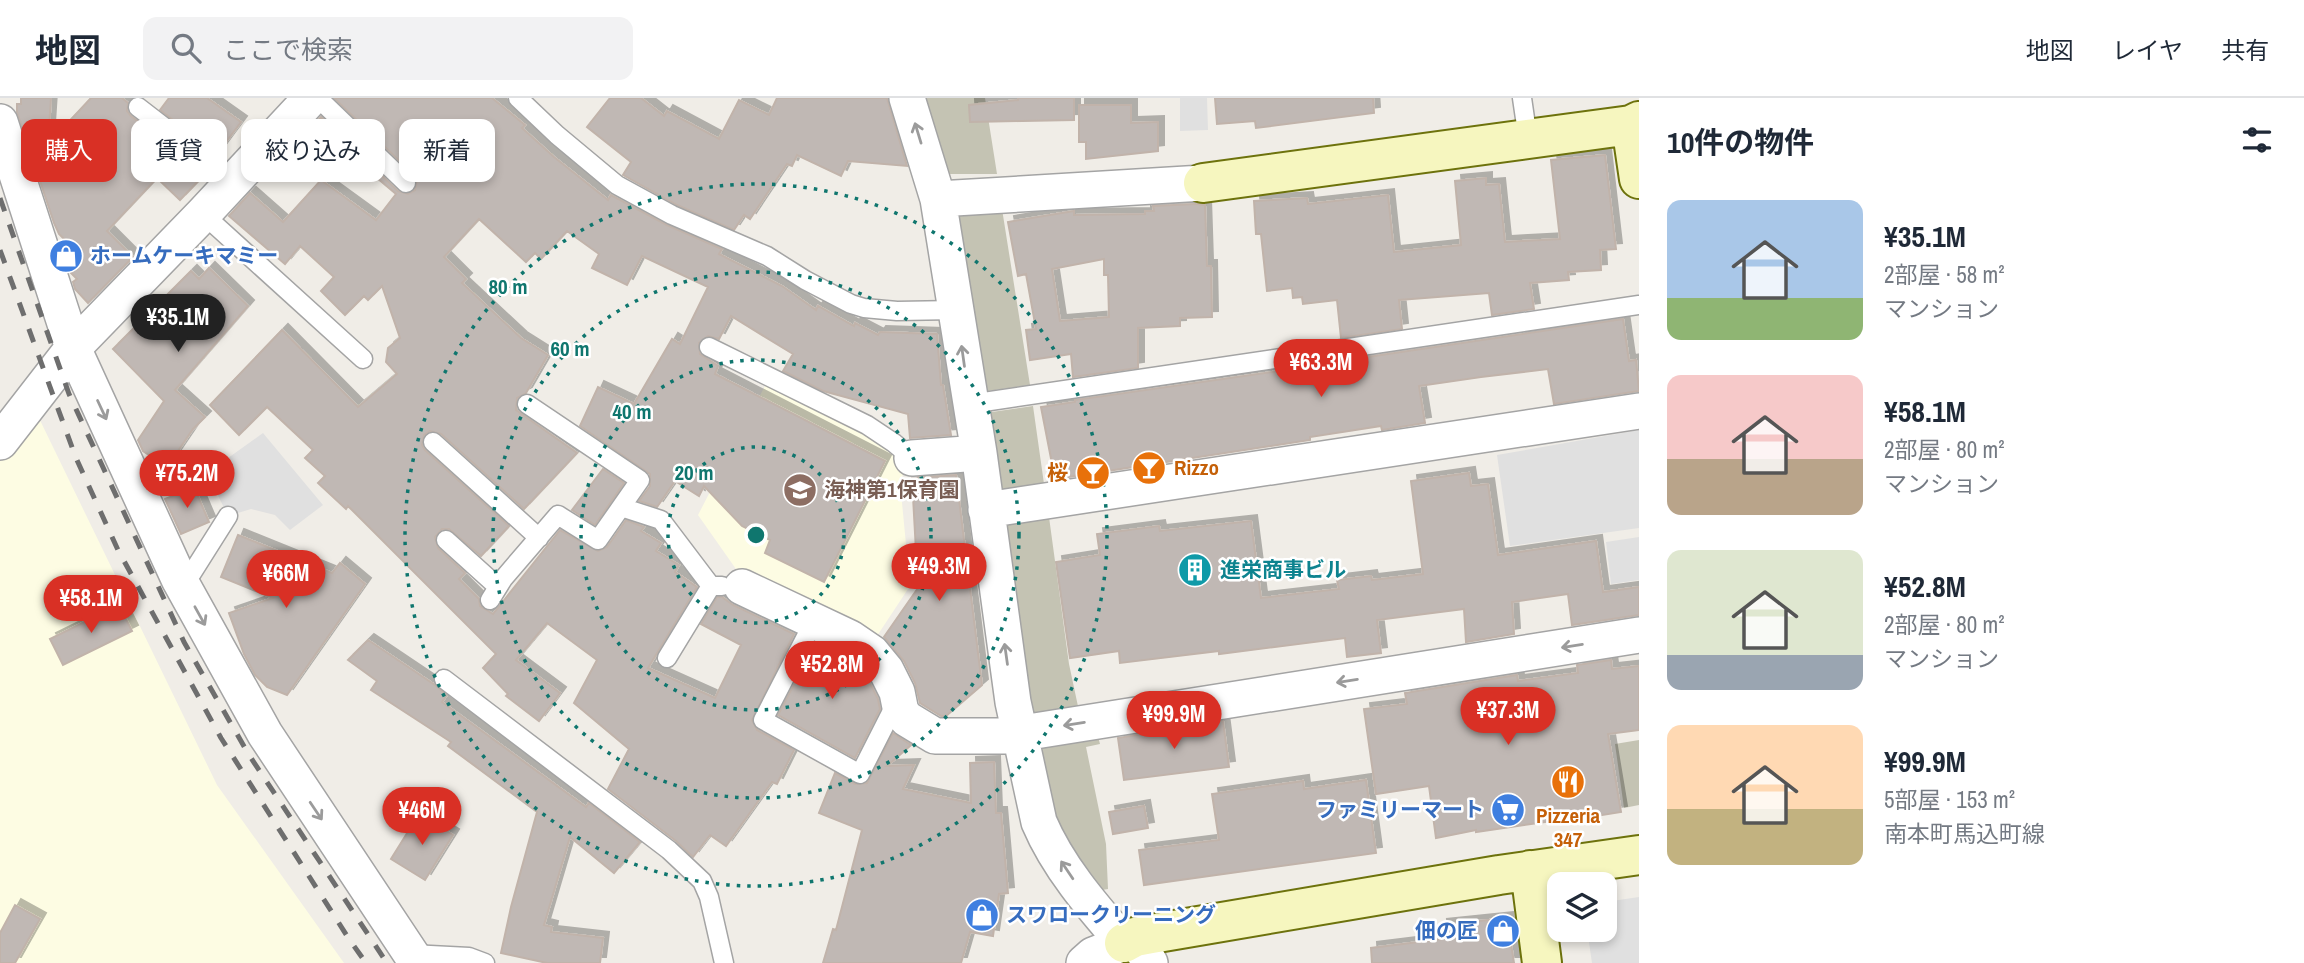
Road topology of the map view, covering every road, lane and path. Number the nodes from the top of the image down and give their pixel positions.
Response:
1 (311, 98) edge
2 (318, 98) edge
3 (518, 98) edge
4 (907, 98) edge
5 (1522, 98) edge
6 (138, 107) dead end
7 (0, 122) edge
8 (1635, 123) edge
9 (1528, 139) junction
10 (1639, 179) edge
11 (234, 181) junction
12 (406, 183) dead end
13 (1203, 183) joint
14 (938, 199) junction
15 (204, 214) junction
16 (1639, 305) edge
17 (956, 310) junction
18 (709, 347) dead end
19 (73, 348) junction
20 (363, 359) dead end
21 (527, 404) dead end
22 (970, 404) junction
23 (1639, 411) edge
24 (0, 442) edge
25 (433, 442) dead end
26 (979, 453) junction
27 (912, 458) joint
28 (621, 507) junction
29 (986, 510) junction
30 (228, 516) dead end
31 (539, 538) junction
32 (446, 540) dead end
33 (179, 579) junction
34 (726, 586) junction
35 (814, 621) junction
36 (1639, 635) edge
37 (667, 658) dead end
38 (444, 679) dead end
39 (898, 699) junction
40 (1020, 733) junction
41 (1639, 855) edge
42 (1530, 870) junction
43 (1130, 952) edge
44 (414, 958) edge
45 (485, 963) edge
46 (724, 963) edge
47 (1084, 963) edge
48 (1542, 963) edge

1 - 11 street
2 - 12 lane
3 - 17 lane
14 -> 4 street
5 - 9 lane
6 - 11 lane
7 - 19 street
8 - 9 street
8 - 10 street
9 - 13 street
11 - 15 street
13 - 14 street
14 - 17 street
15 - 19 street
15 - 20 lane
16 - 22 lane
22 -> 17 street
18 - 27 lane
19 - 24 street
19 -> 33 street
21 - 28 lane
22 - 26 street
23 - 29 street
25 - 31 lane
26 - 27 street
26 - 29 street
28 - 31 lane
28 - 34 lane
40 -> 29 street
30 - 33 lane
31 - 32 lane
33 -> 44 street
34 - 35 street
34 - 37 lane
35 - 39 street
35 - 39 lane
36 -> 40 street
38 - 46 lane
39 - 40 street
43 -> 40 street
41 - 42 street
42 - 43 street
42 - 48 street
43 - 47 street
44 - 45 lane

